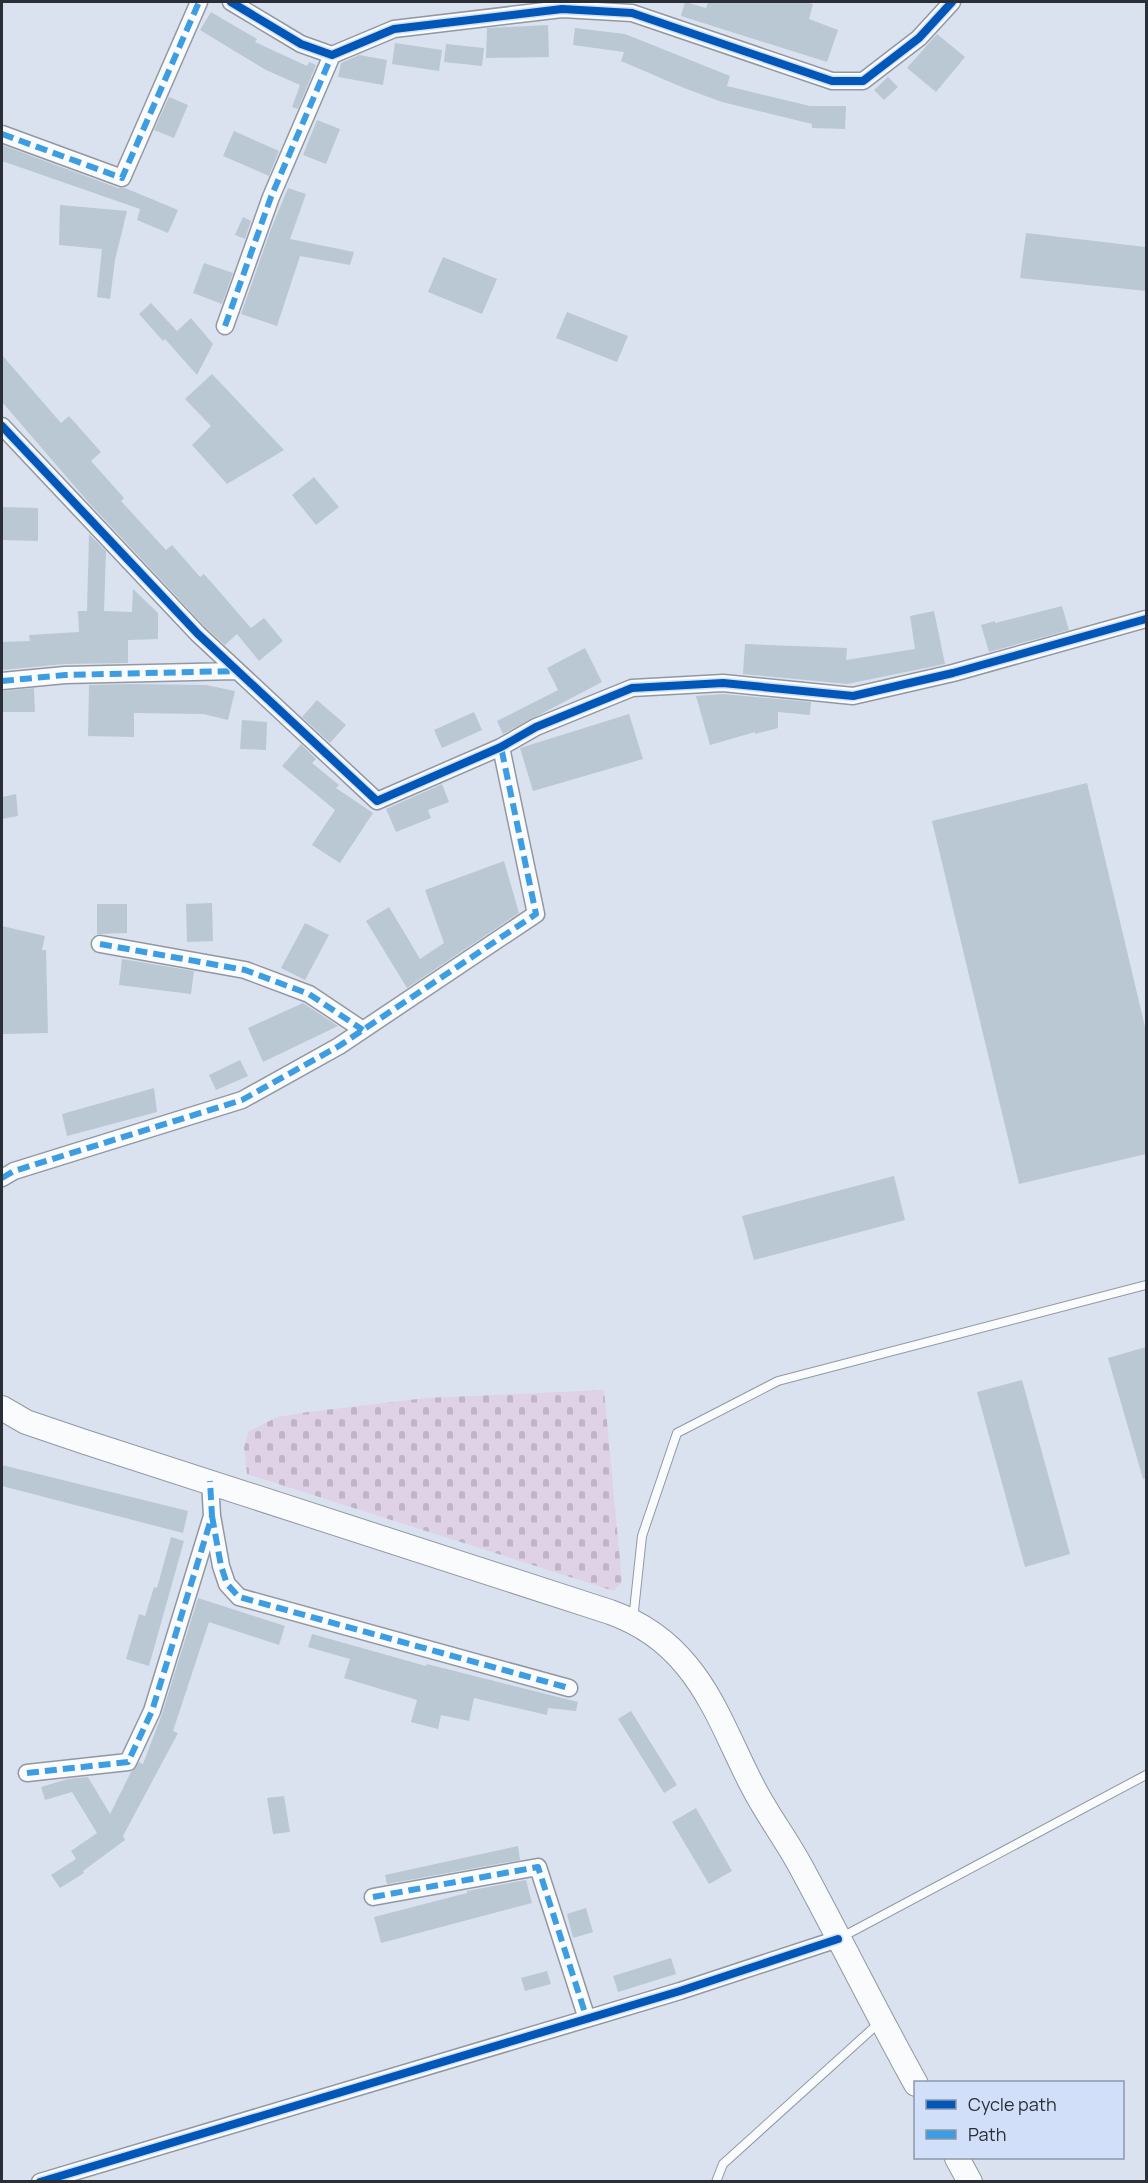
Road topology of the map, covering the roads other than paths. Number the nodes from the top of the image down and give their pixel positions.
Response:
1 (199, 2) edge
2 (231, 2) edge
3 (952, 2) edge
4 (332, 55) junction
5 (2, 134) edge
6 (225, 326) dead end
7 (2, 426) edge
8 (1146, 619) edge
9 (236, 671) junction
10 (2, 681) edge
11 (501, 747) junction
12 (100, 944) dead end
13 (363, 1030) junction
14 (2, 1178) edge
15 (1146, 1285) edge
16 (2, 1408) edge
17 (210, 1481) junction
18 (213, 1516) junction
19 (633, 1620) junction
20 (569, 1688) dead end
21 (27, 1773) dead end
22 (1146, 1775) edge
23 (373, 1897) dead end
24 (838, 1939) junction
25 (587, 2019) junction
26 (881, 2021) junction
27 (914, 2082) edge
28 (958, 2159) edge
29 (40, 2181) edge
30 (716, 2181) edge
31 (970, 2181) edge

1 - 5 street
2 - 4 street
3 - 4 street
4 - 6 street
7 - 9 street
8 - 11 street
9 - 10 street
9 - 11 street
11 - 13 street
12 - 13 street
13 - 14 street
15 - 19 lane
16 - 17 main road
17 - 18 street
17 - 19 main road
18 - 20 street
18 - 21 street
19 - 24 main road
22 - 24 lane
23 - 25 street
24 - 25 street
24 - 26 main road
25 - 29 street
26 - 27 main road
26 - 30 lane
28 - 31 main road

